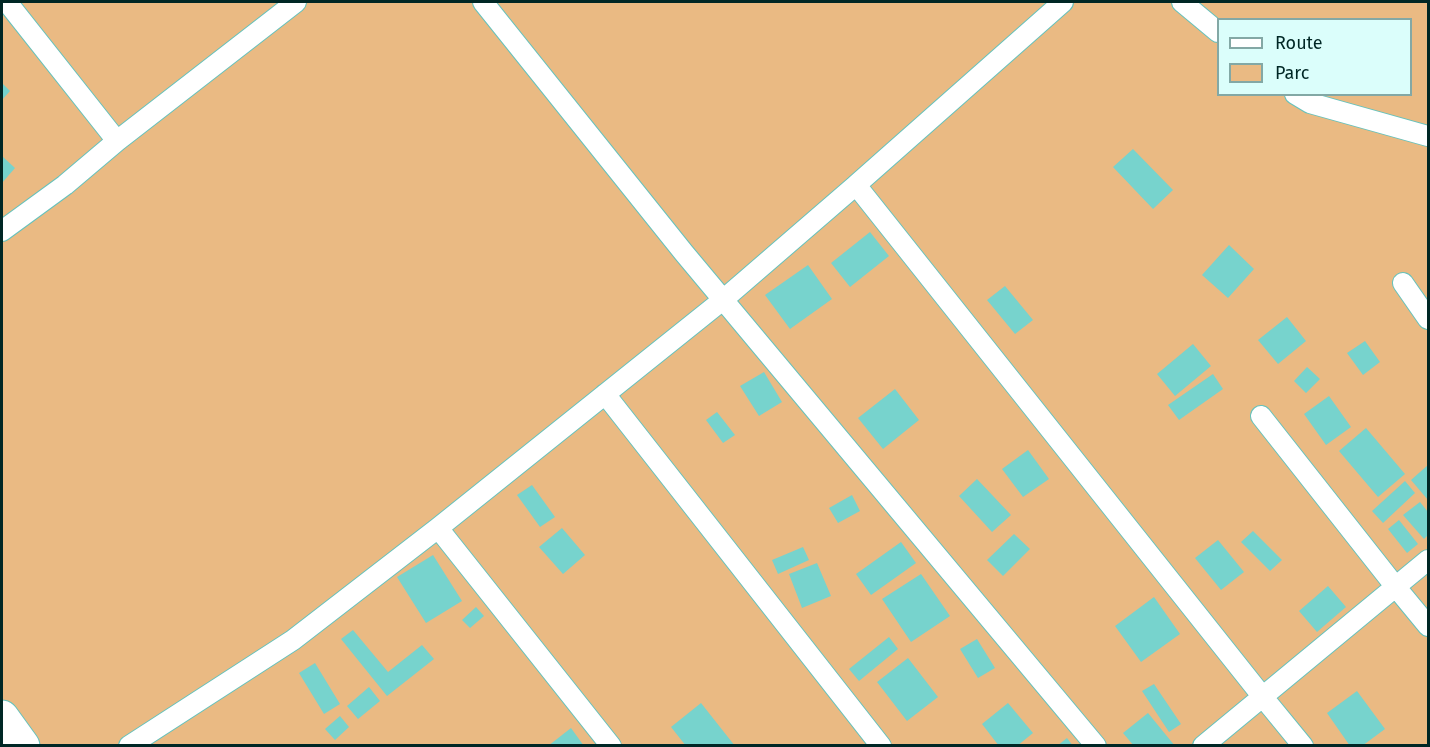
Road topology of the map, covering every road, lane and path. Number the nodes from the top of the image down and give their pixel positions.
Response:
1 (7, 2) edge
2 (483, 2) edge
3 (1063, 2) edge
4 (1182, 2) edge
5 (286, 5) edge
6 (1217, 31) edge
7 (1298, 96) edge
8 (1428, 136) edge
9 (117, 141) junction
10 (856, 185) junction
11 (2, 231) edge
12 (1402, 284) dead end
13 (724, 299) junction
14 (1428, 319) edge
15 (605, 394) junction
16 (1261, 416) dead end
17 (438, 528) junction
18 (1428, 560) edge
19 (1395, 586) junction
20 (1428, 626) edge
21 (1262, 696) junction
22 (2, 717) edge
23 (23, 746) edge
24 (129, 746) edge
25 (611, 746) edge
26 (881, 746) edge
27 (1096, 746) edge
28 (1203, 746) edge
29 (1303, 746) edge

1 - 9 street
2 - 13 street
3 - 10 street
4 - 6 street
5 - 9 street
7 - 8 street
9 - 11 street
10 - 13 street
10 - 21 street
12 - 14 street
13 - 15 street
13 - 27 street
15 - 17 street
15 - 26 street
16 - 19 street
17 - 24 street
17 - 25 street
18 - 19 street
19 - 20 street
19 - 21 street
21 - 28 street
21 - 29 street
22 - 23 highway

